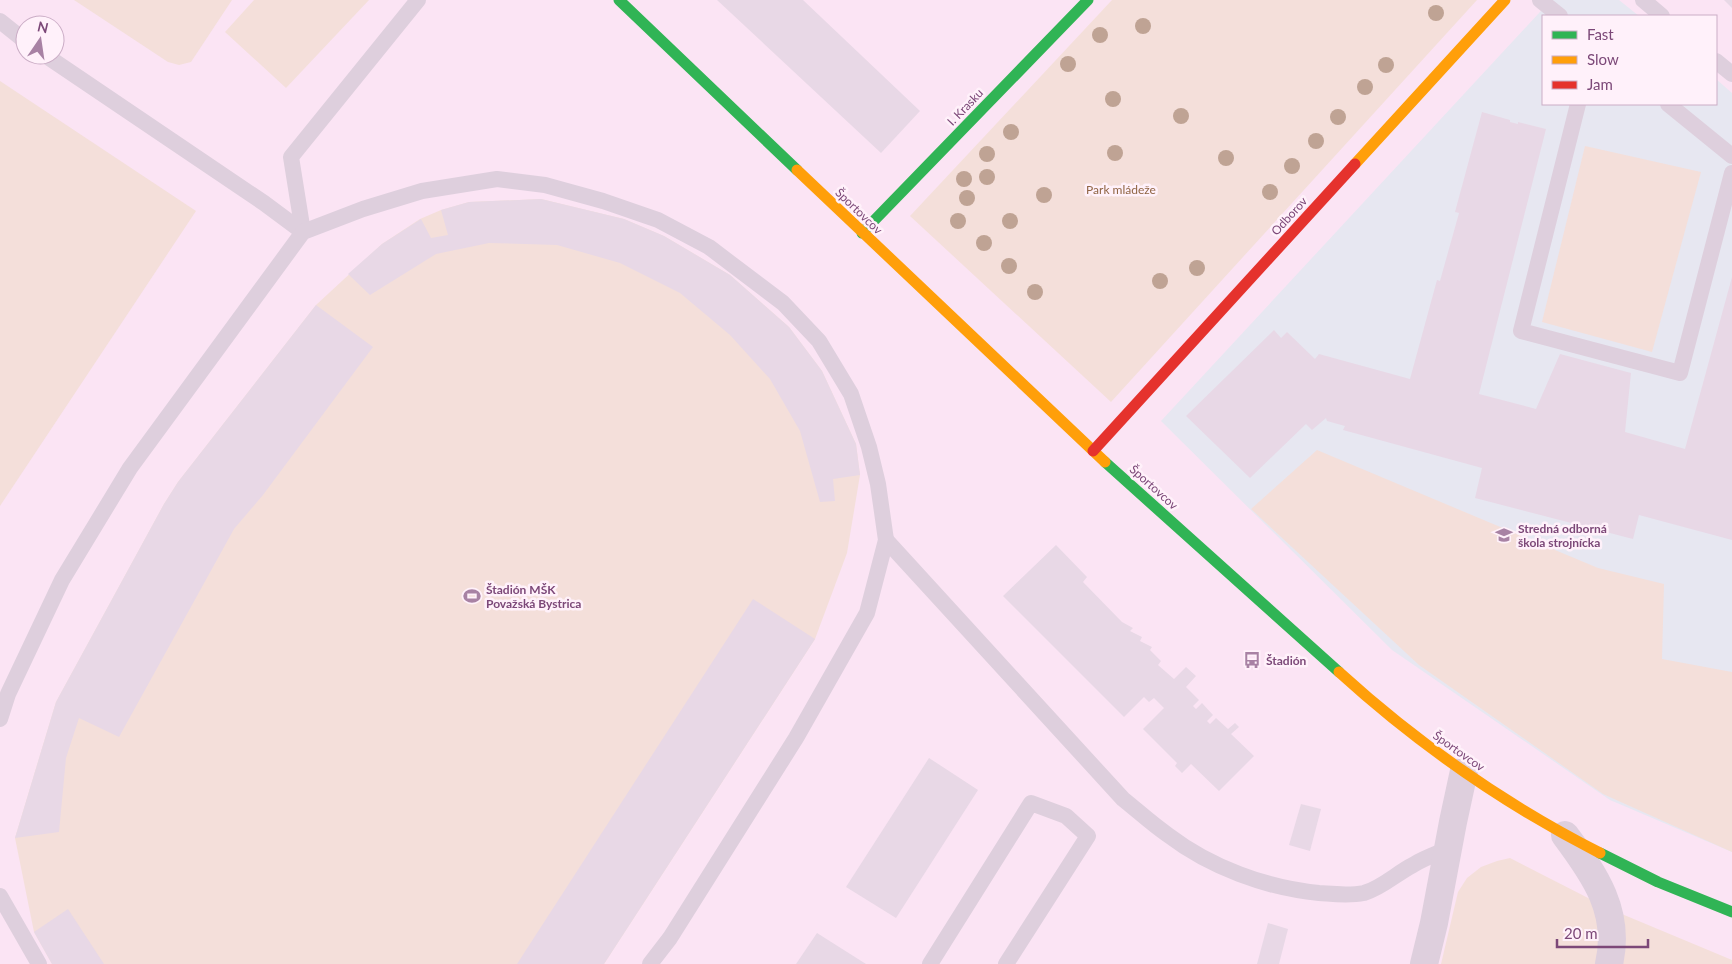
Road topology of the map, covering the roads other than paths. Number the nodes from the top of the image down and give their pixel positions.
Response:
1 (418, 0) edge
2 (619, 0) edge
3 (643, 0) edge
4 (1088, 0) edge
5 (1505, 0) edge
6 (1540, 0) edge
7 (1643, 0) edge
8 (632, 12) junction
9 (1559, 15) edge
10 (1661, 15) edge
11 (0, 21) edge
12 (15, 33) edge
13 (1717, 62) edge
14 (60, 65) edge
15 (1732, 74) edge
16 (1578, 105) edge
17 (1669, 105) edge
18 (1732, 156) edge
19 (1732, 173) edge
20 (303, 232) junction
21 (862, 233) junction
22 (1093, 451) junction
23 (886, 540) junction
24 (0, 719) edge
25 (1464, 771) junction
26 (1566, 835) junction
27 (1448, 848) junction
28 (0, 896) edge
29 (1732, 912) edge
30 (39, 964) edge
31 (650, 964) edge
32 (930, 964) edge
33 (1006, 964) edge
34 (1424, 964) edge
35 (1609, 964) edge

1 - 20 lane
2 - 8 street, Športovcov
3 - 8 lane
4 - 21 street, I. Krasku
5 - 22 street, Odborov
6 - 9 lane
7 - 10 lane
8 - 21 street, Športovcov
11 - 12 lane
13 - 15 lane
14 - 20 lane
16 - 19 lane
17 - 18 lane
20 - 23 lane
20 - 24 lane
21 - 22 street, Športovcov
22 - 25 street, Športovcov
23 - 27 lane
23 - 31 lane
25 - 26 street, Športovcov
25 - 27 street
26 - 29 street, Športovcov
26 - 35 street
27 - 34 street
28 - 30 lane
32 - 33 lane

